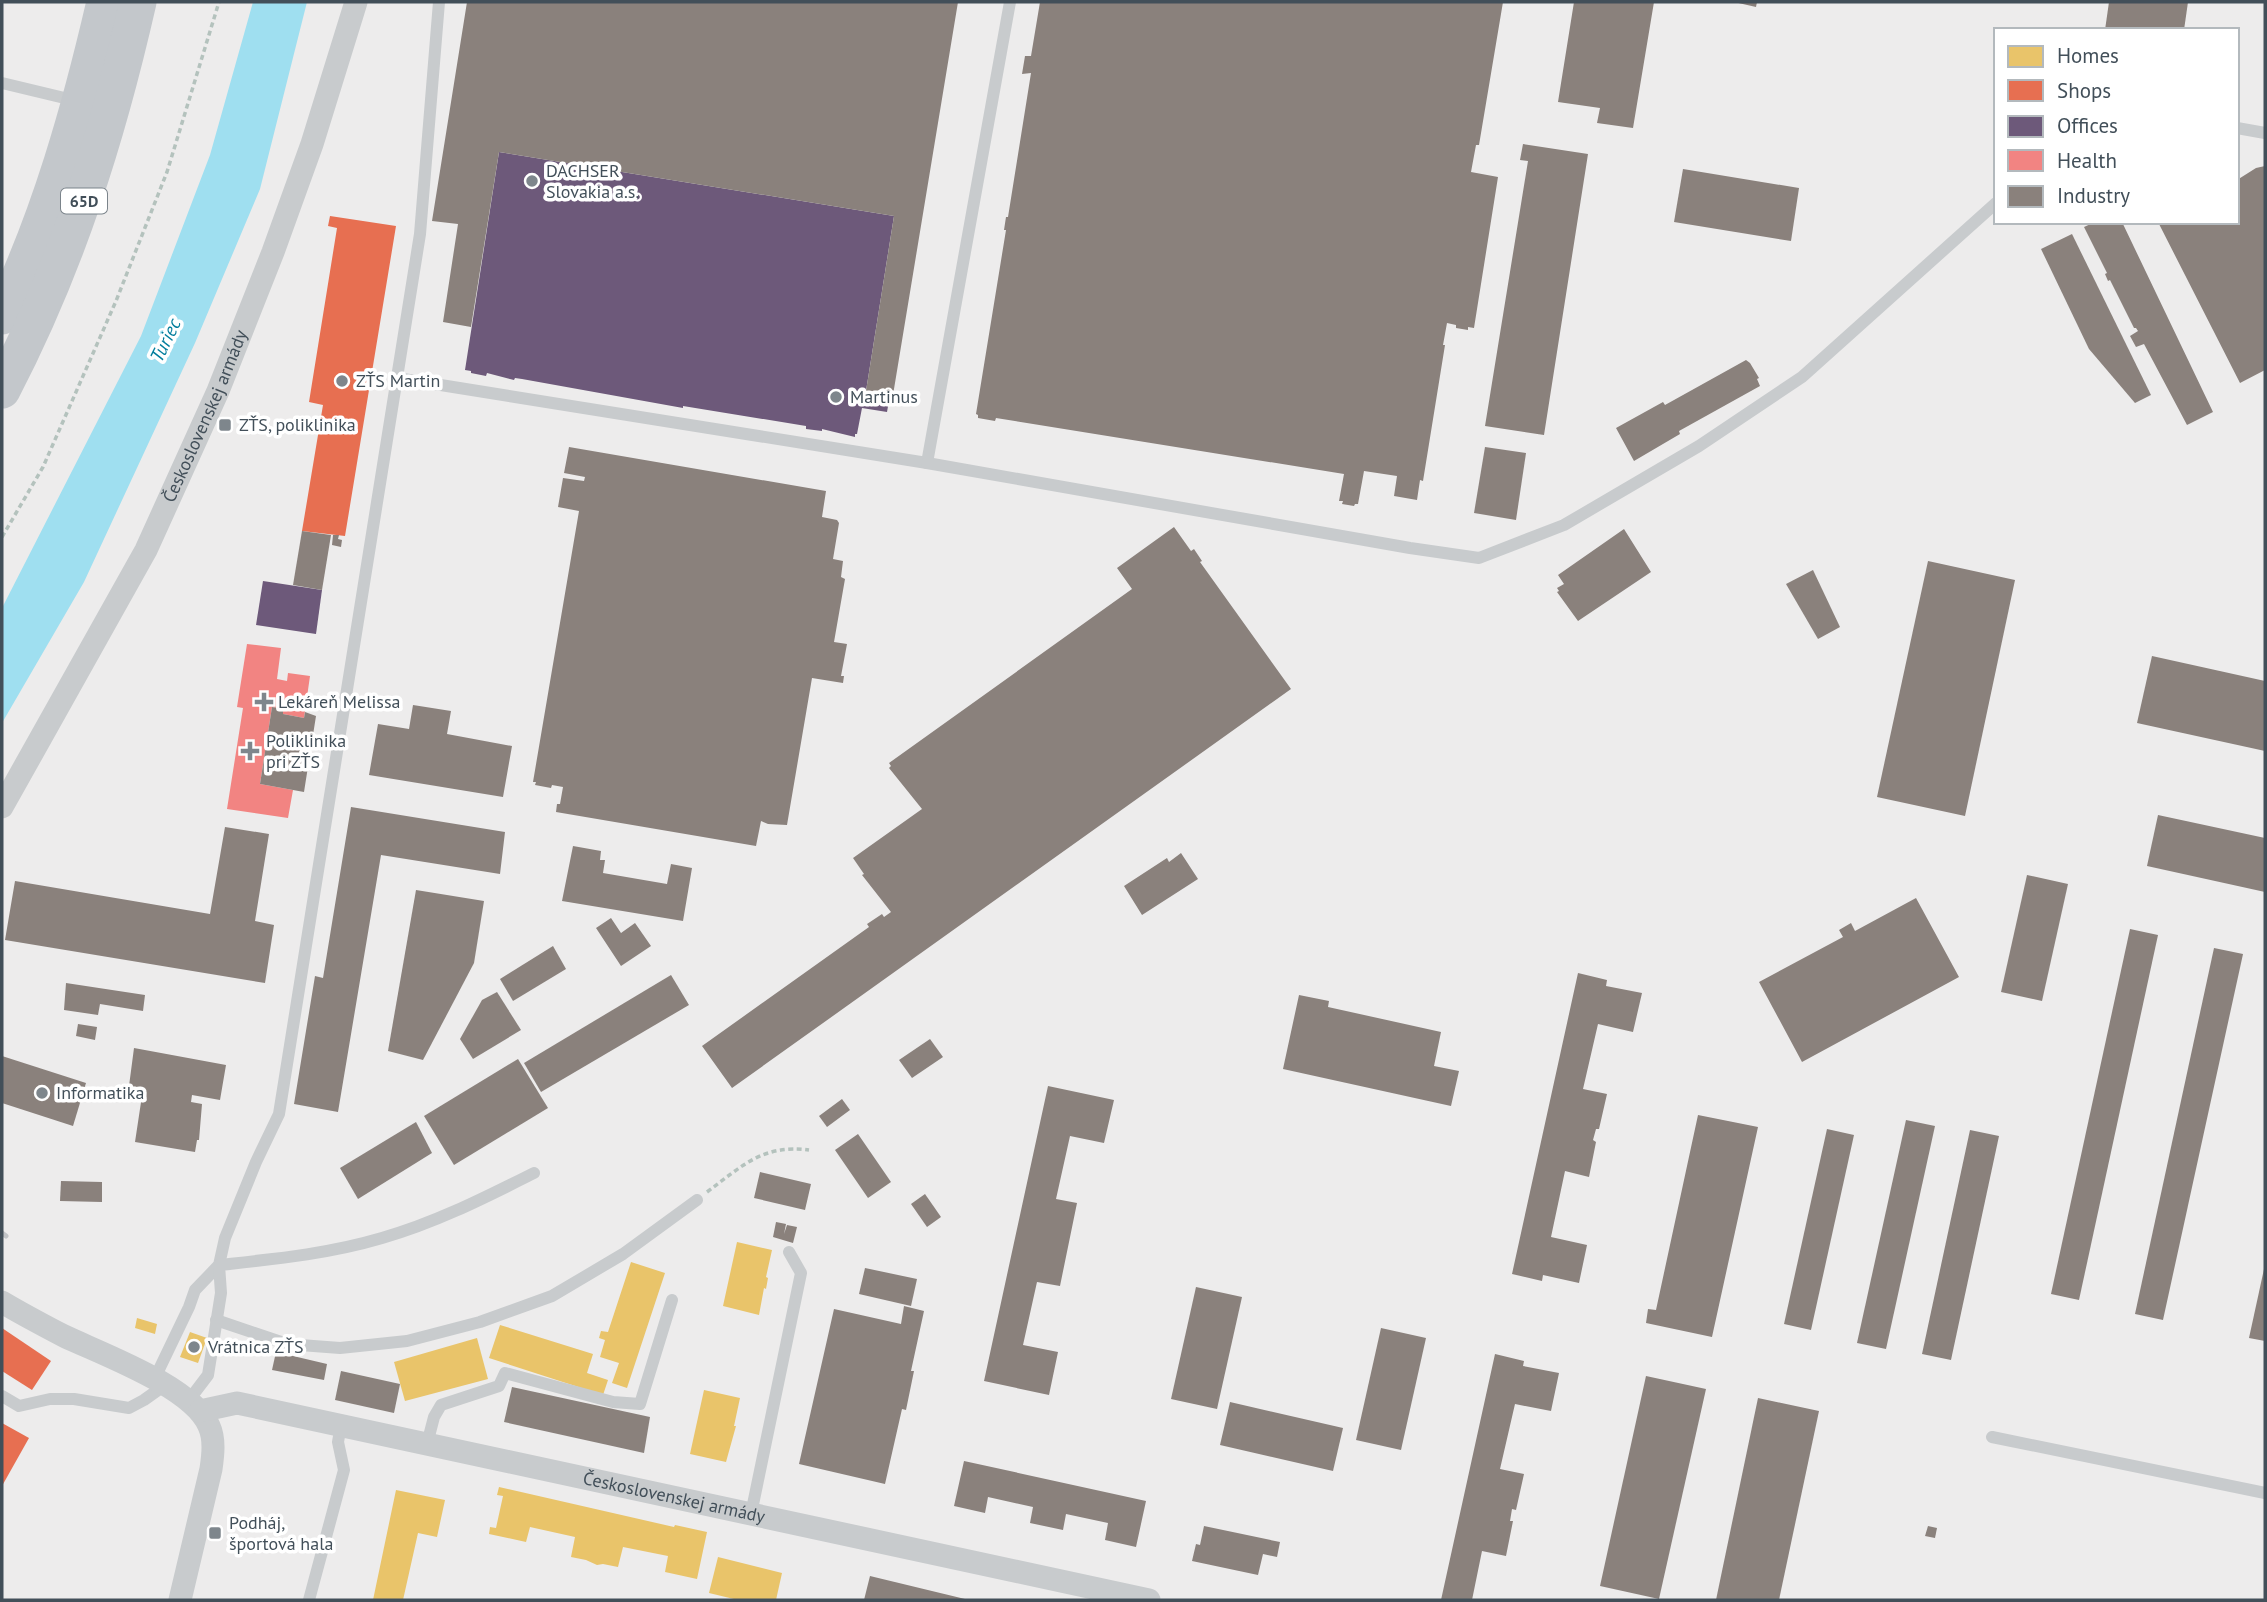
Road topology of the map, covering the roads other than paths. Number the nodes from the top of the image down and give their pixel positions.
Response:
1 (105, 2) edge
2 (138, 2) edge
3 (356, 2) edge
4 (439, 2) edge
5 (1010, 2) edge
6 (2, 83) edge
7 (80, 102) junction
8 (2239, 128) edge
9 (2265, 133) edge
10 (1994, 205) edge
11 (2, 317) edge
12 (397, 378) junction
13 (2, 390) edge
14 (927, 463) junction
15 (2, 807) edge
16 (534, 1173) dead end
17 (697, 1200) road end
18 (789, 1252) dead end
19 (219, 1265) junction
20 (671, 1300) dead end
21 (2, 1302) edge
22 (216, 1320) junction
23 (160, 1382) junction
24 (2, 1396) edge
25 (195, 1406) junction
26 (341, 1426) junction
27 (1992, 1437) dead end
28 (427, 1444) junction
29 (2265, 1493) edge
30 (751, 1514) junction
31 (180, 1600) edge
32 (309, 1600) edge
33 (1149, 1600) edge

1 - 7 main road, 65D
2 - 13 main road, 65D
3 - 15 street, Československej armády
4 - 12 lane
5 - 14 lane
6 - 7 lane
7 - 11 main road, 65D
8 - 9 lane
10 - 14 lane
12 - 14 lane
12 - 19 lane
16 - 19 lane
17 - 22 lane
18 - 30 lane
19 - 22 lane
19 - 23 lane
20 - 28 lane
21 - 23 street
22 - 25 lane
23 - 24 lane
23 - 25 street
25 - 26 street, Československej armády
25 - 31 street
26 - 28 street, Československej armády
26 - 32 lane
27 - 29 lane
28 - 30 street, Československej armády
30 - 33 street, Československej armády

